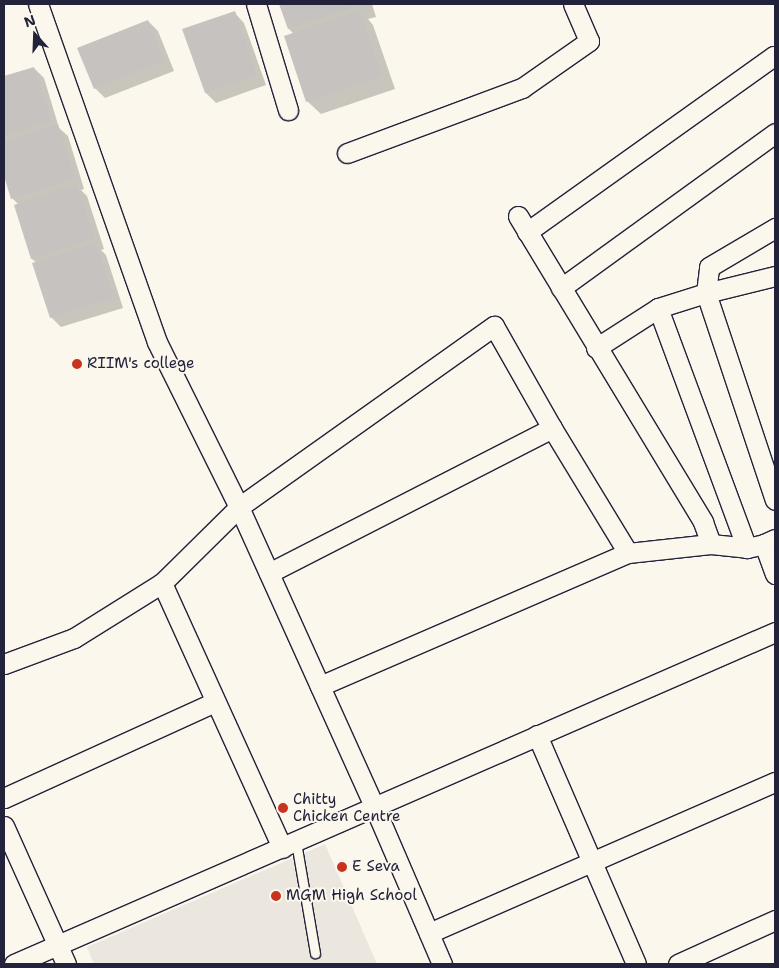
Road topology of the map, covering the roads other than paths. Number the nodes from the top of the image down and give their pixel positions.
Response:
1 (38, 4) edge
2 (256, 4) edge
3 (573, 4) edge
4 (775, 56) edge
5 (288, 110) dead end
6 (775, 133) edge
7 (347, 153) dead end
8 (775, 228) edge
9 (775, 276) edge
10 (561, 288) junction
11 (706, 293) junction
12 (658, 308) junction
13 (596, 348) junction
14 (552, 428) junction
15 (775, 500) edge
16 (239, 507) junction
17 (711, 544) junction
18 (762, 544) edge
19 (628, 553) junction
20 (269, 573) junction
21 (775, 574) edge
22 (162, 583) junction
23 (775, 632) edge
24 (4, 664) edge
25 (320, 686) junction
26 (215, 702) junction
27 (537, 735) junction
28 (775, 782) edge
29 (4, 798) edge
30 (374, 806) junction
31 (4, 826) edge
32 (289, 845) junction
33 (592, 862) junction
34 (775, 920) edge
35 (429, 933) junction
36 (59, 946) junction
37 (315, 953) dead end
38 (14, 964) edge
39 (66, 964) edge
40 (442, 964) edge
41 (636, 964) edge
42 (678, 964) edge

1 - 16 street
2 - 5 street
3 - 7 street
4 - 10 street
6 - 10 street
8 - 11 street
9 - 11 street
10 - 13 street
11 - 12 street
11 - 15 street
12 - 13 street
12 - 18 street
13 - 17 street
14 - 16 street
14 - 19 street
14 - 20 street
16 - 20 street
16 - 22 street
17 - 18 street
17 - 19 street
18 - 21 street
19 - 25 street
20 - 25 street
22 - 24 street
22 - 26 street
23 - 27 street
25 - 30 street
26 - 29 street
26 - 32 street
27 - 30 street
27 - 33 street
28 - 33 street
30 - 32 street
30 - 35 street
31 - 36 street
32 - 36 street
32 - 37 lane
33 - 35 street
33 - 41 street
34 - 42 street
35 - 40 street
36 - 38 street
36 - 39 street

